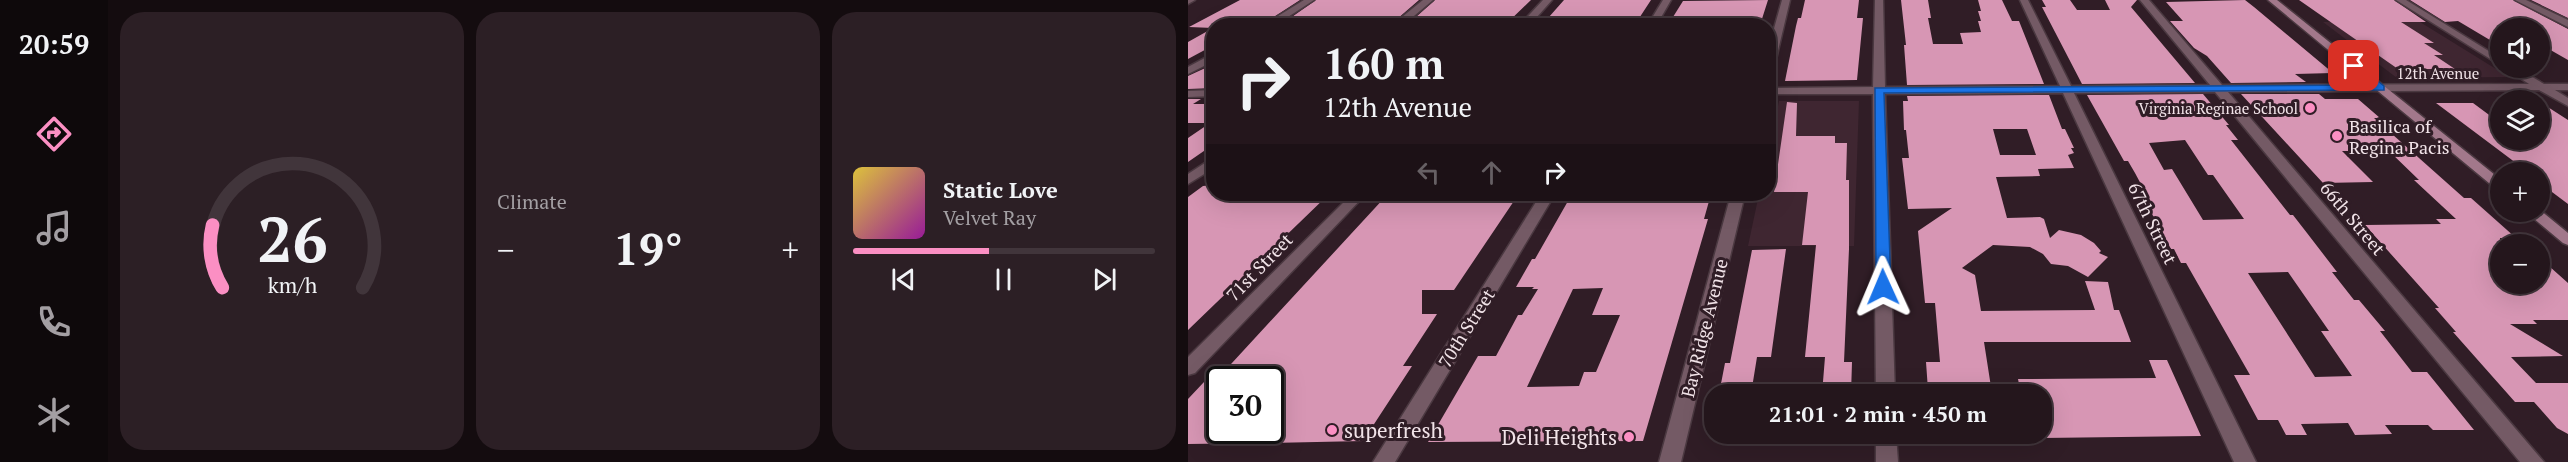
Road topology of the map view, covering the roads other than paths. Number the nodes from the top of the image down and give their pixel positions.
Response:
1 (1310, 0) edge
2 (1429, 0) edge
3 (1548, 0) edge
4 (1667, 0) edge
5 (1786, 0) edge
6 (1879, 0) edge
7 (2024, 0) edge
8 (2144, 0) edge
9 (2272, 0) edge
10 (2400, 0) edge
11 (2519, 0) edge
12 (1280, 18) edge
13 (1405, 18) edge
14 (1531, 18) edge
15 (1656, 18) edge
16 (2568, 24) edge
17 (1776, 40) edge
18 (2490, 56) edge
19 (1206, 61) edge
20 (1188, 71) edge
21 (2527, 78) edge
22 (2542, 87) junction
23 (2568, 87) edge
24 (2381, 88) junction
25 (2219, 89) junction
26 (1879, 90) junction
27 (2067, 90) junction
28 (1776, 91) edge
29 (1206, 93) edge
30 (1188, 94) edge
31 (2568, 103) edge
32 (1206, 166) edge
33 (2490, 177) edge
34 (1188, 180) edge
35 (1352, 201) edge
36 (1544, 201) edge
37 (1736, 201) edge
38 (2546, 222) edge
39 (2568, 240) edge
40 (1188, 368) edge
41 (1885, 384) edge
42 (1886, 444) edge
43 (1384, 462) edge
44 (1670, 462) edge
45 (1887, 462) edge
46 (2246, 462) edge
47 (2533, 462) edge

1 - 12 street
2 - 13 street
3 - 14 street
4 - 15 street
5 - 17 street
6 - 26 street
7 - 27 street, 67th Street
8 - 25 street, 66th Street
9 - 24 main road
10 - 18 street
11 - 16 street
19 - 20 street
21 - 22 street
22 - 23 street, 12th Avenue
22 - 24 street, 12th Avenue
22 - 31 street
24 - 25 street, 12th Avenue
24 - 33 main road
25 - 27 street, 12th Avenue
25 - 47 street, 66th Street
26 - 27 street, 12th Avenue
26 - 28 street, 12th Avenue
26 - 41 street
27 - 46 street, 67th Street
29 - 30 street
32 - 34 street
35 - 40 street, 71st Street
36 - 43 street, 70th Street
37 - 44 street, Bay Ridge Avenue
38 - 39 main road
42 - 45 street

